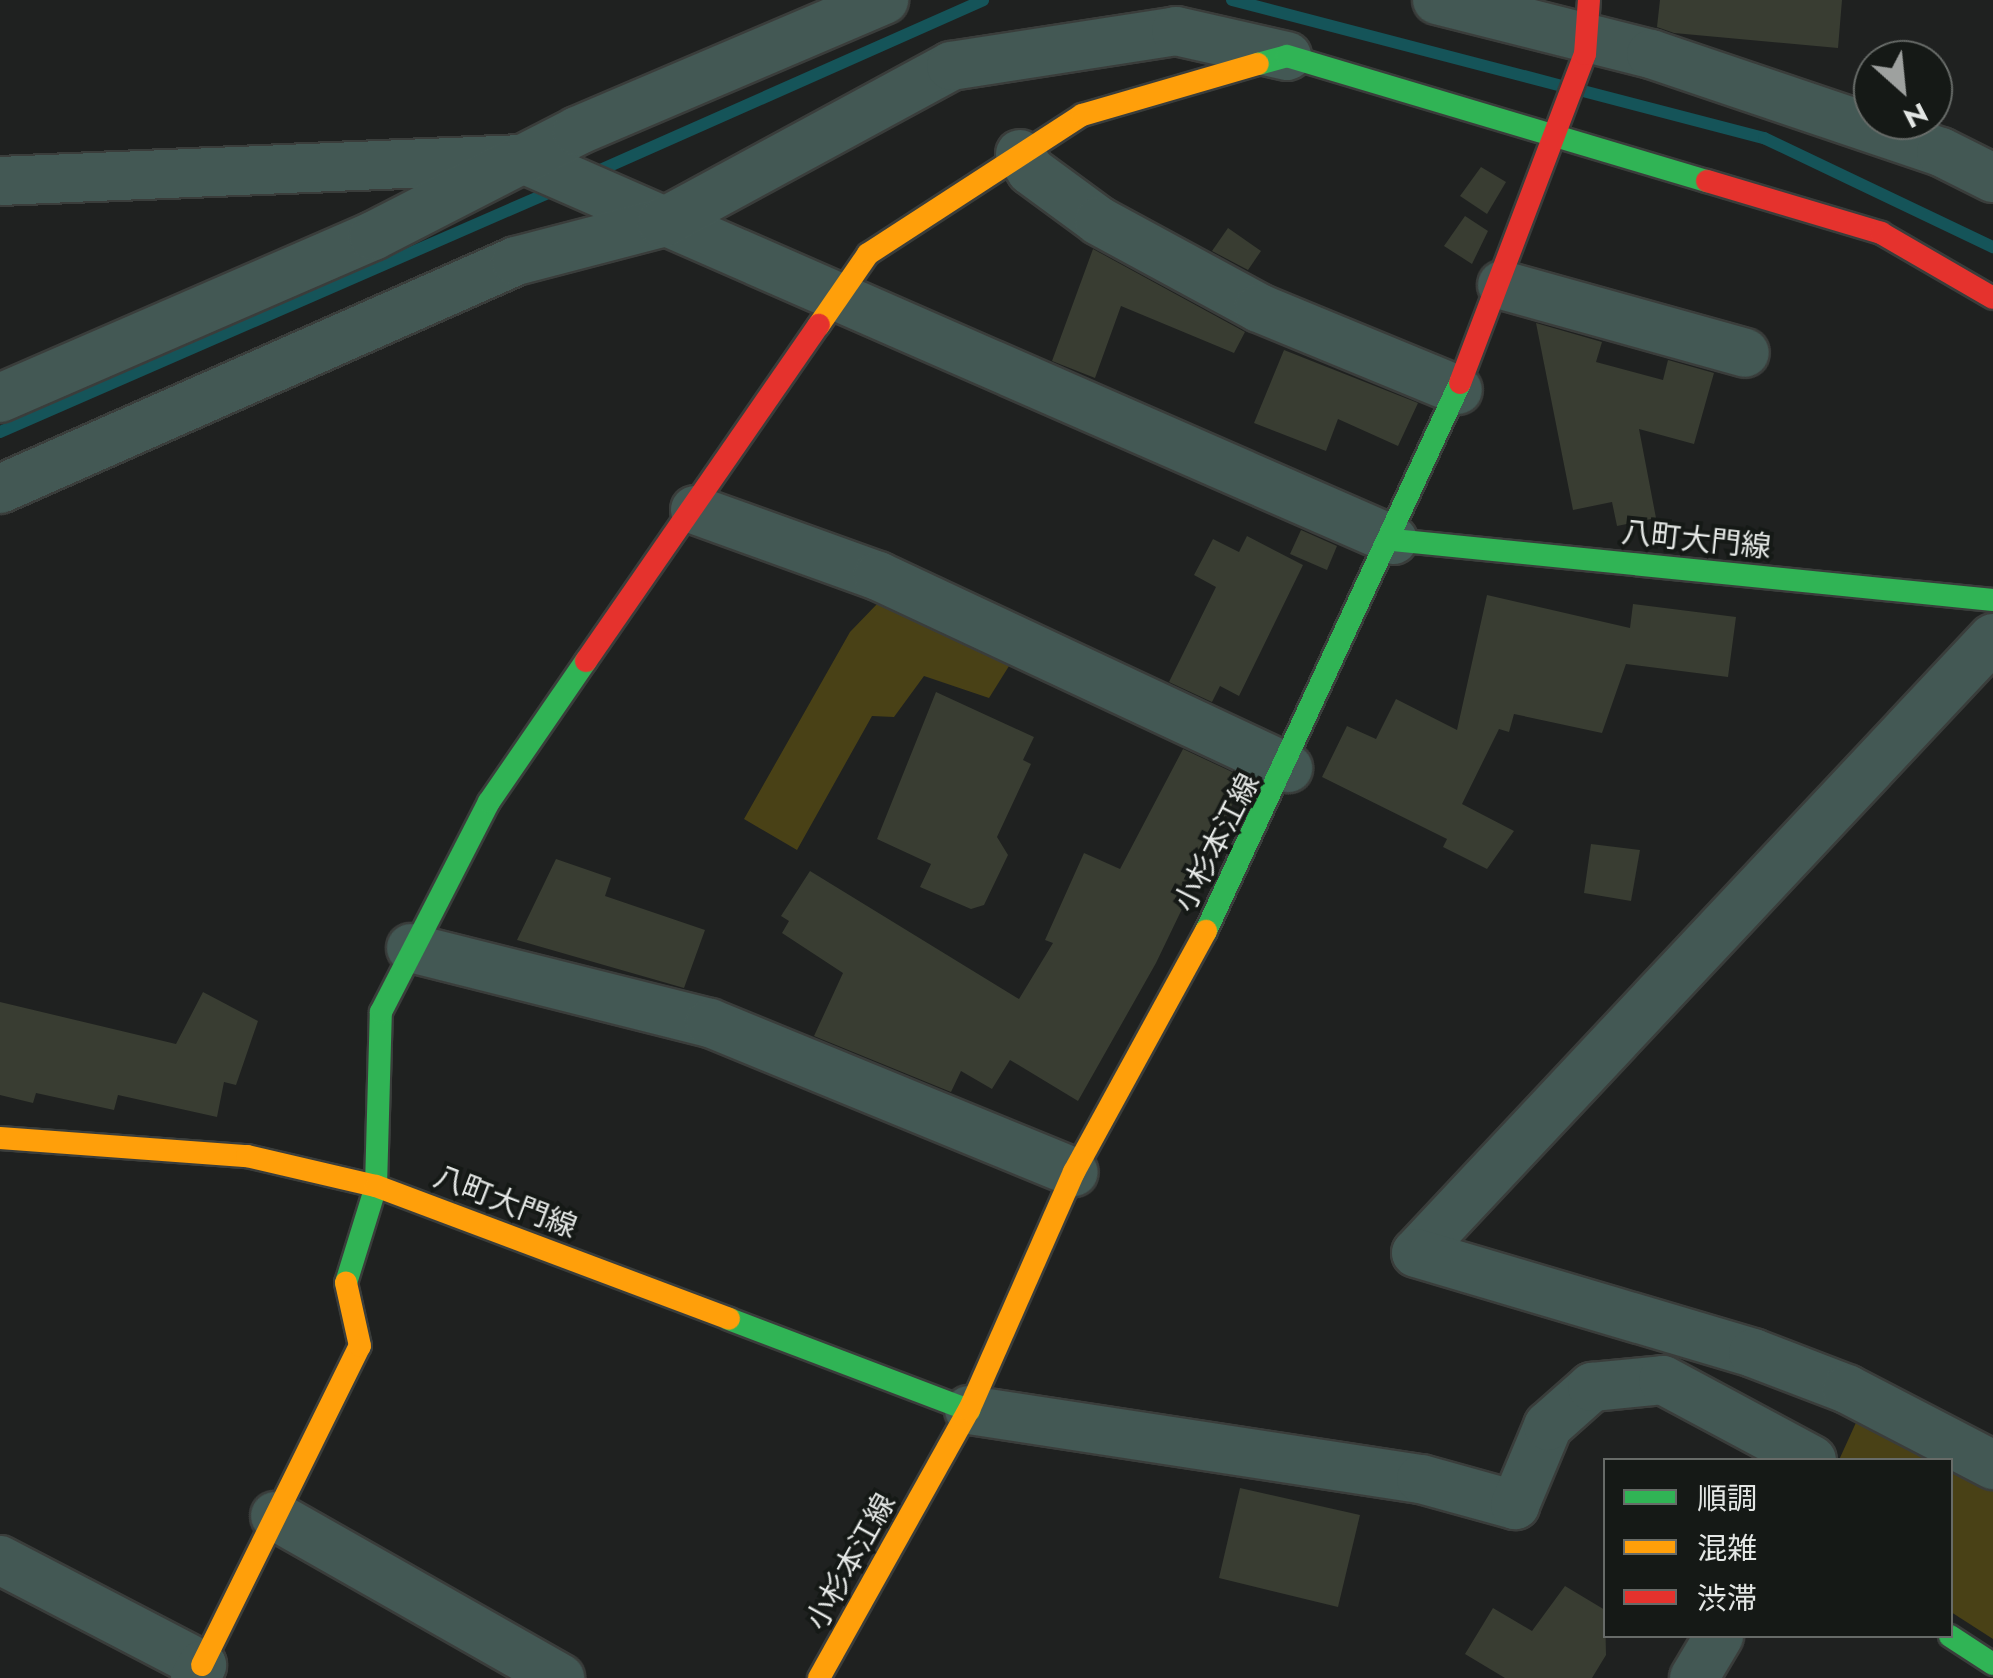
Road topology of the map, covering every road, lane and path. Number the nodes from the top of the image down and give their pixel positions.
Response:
1 (884, 0) edge
2 (1436, 0) edge
3 (1586, 32) edge
4 (1287, 56) junction
5 (1559, 123) junction
6 (1020, 154) junction
7 (524, 158) junction
8 (1993, 178) edge
9 (0, 182) edge
10 (662, 223) junction
11 (1502, 285) junction
12 (1993, 298) edge
13 (842, 300) junction
14 (1744, 353) dead end
15 (1458, 390) junction
16 (0, 398) edge
17 (0, 489) edge
18 (694, 510) junction
19 (1394, 540) junction
20 (1993, 600) edge
21 (1993, 638) edge
22 (1288, 768) junction
23 (411, 948) junction
24 (0, 1138) edge
25 (1074, 1172) junction
26 (376, 1186) junction
27 (1644, 1325) junction
28 (1592, 1387) junction
29 (1847, 1389) junction
30 (968, 1410) junction
31 (1811, 1458) edge
32 (1816, 1458) edge
33 (1993, 1465) edge
34 (275, 1516) junction
35 (0, 1560) edge
36 (1718, 1638) edge
37 (1953, 1638) edge
38 (1993, 1664) edge
39 (199, 1672) edge
40 (560, 1678) edge
41 (819, 1678) edge
42 (1694, 1678) edge

1 - 7 street
2 - 3 street
3 - 5 main road, 小杉本江線
3 - 8 street
4 - 5 main road
4 - 6 main road
4 - 10 street
5 - 11 main road, 小杉本江線
5 - 12 main road
6 - 13 main road
6 - 15 street
7 - 9 street
7 - 10 street
7 - 16 street
10 - 13 street
10 - 17 street
11 - 14 street
11 - 15 main road, 小杉本江線
13 - 18 main road
13 - 19 street
15 - 19 main road, 小杉本江線
18 - 22 street
18 - 23 main road
19 - 20 main road, 八町大門線
19 - 22 main road, 小杉本江線
21 - 27 street
22 - 25 main road, 小杉本江線
23 - 25 street
23 - 26 main road
24 - 26 main road, 八町大門線
25 - 30 main road, 小杉本江線
26 - 30 main road, 八町大門線
26 - 34 main road
27 - 28 street
27 - 29 street
28 - 30 street
28 - 31 street
29 - 32 street
29 - 33 street
30 - 41 main road, 小杉本江線
34 - 39 main road
34 - 40 street
35 - 39 street
36 - 42 street
37 - 38 main road

